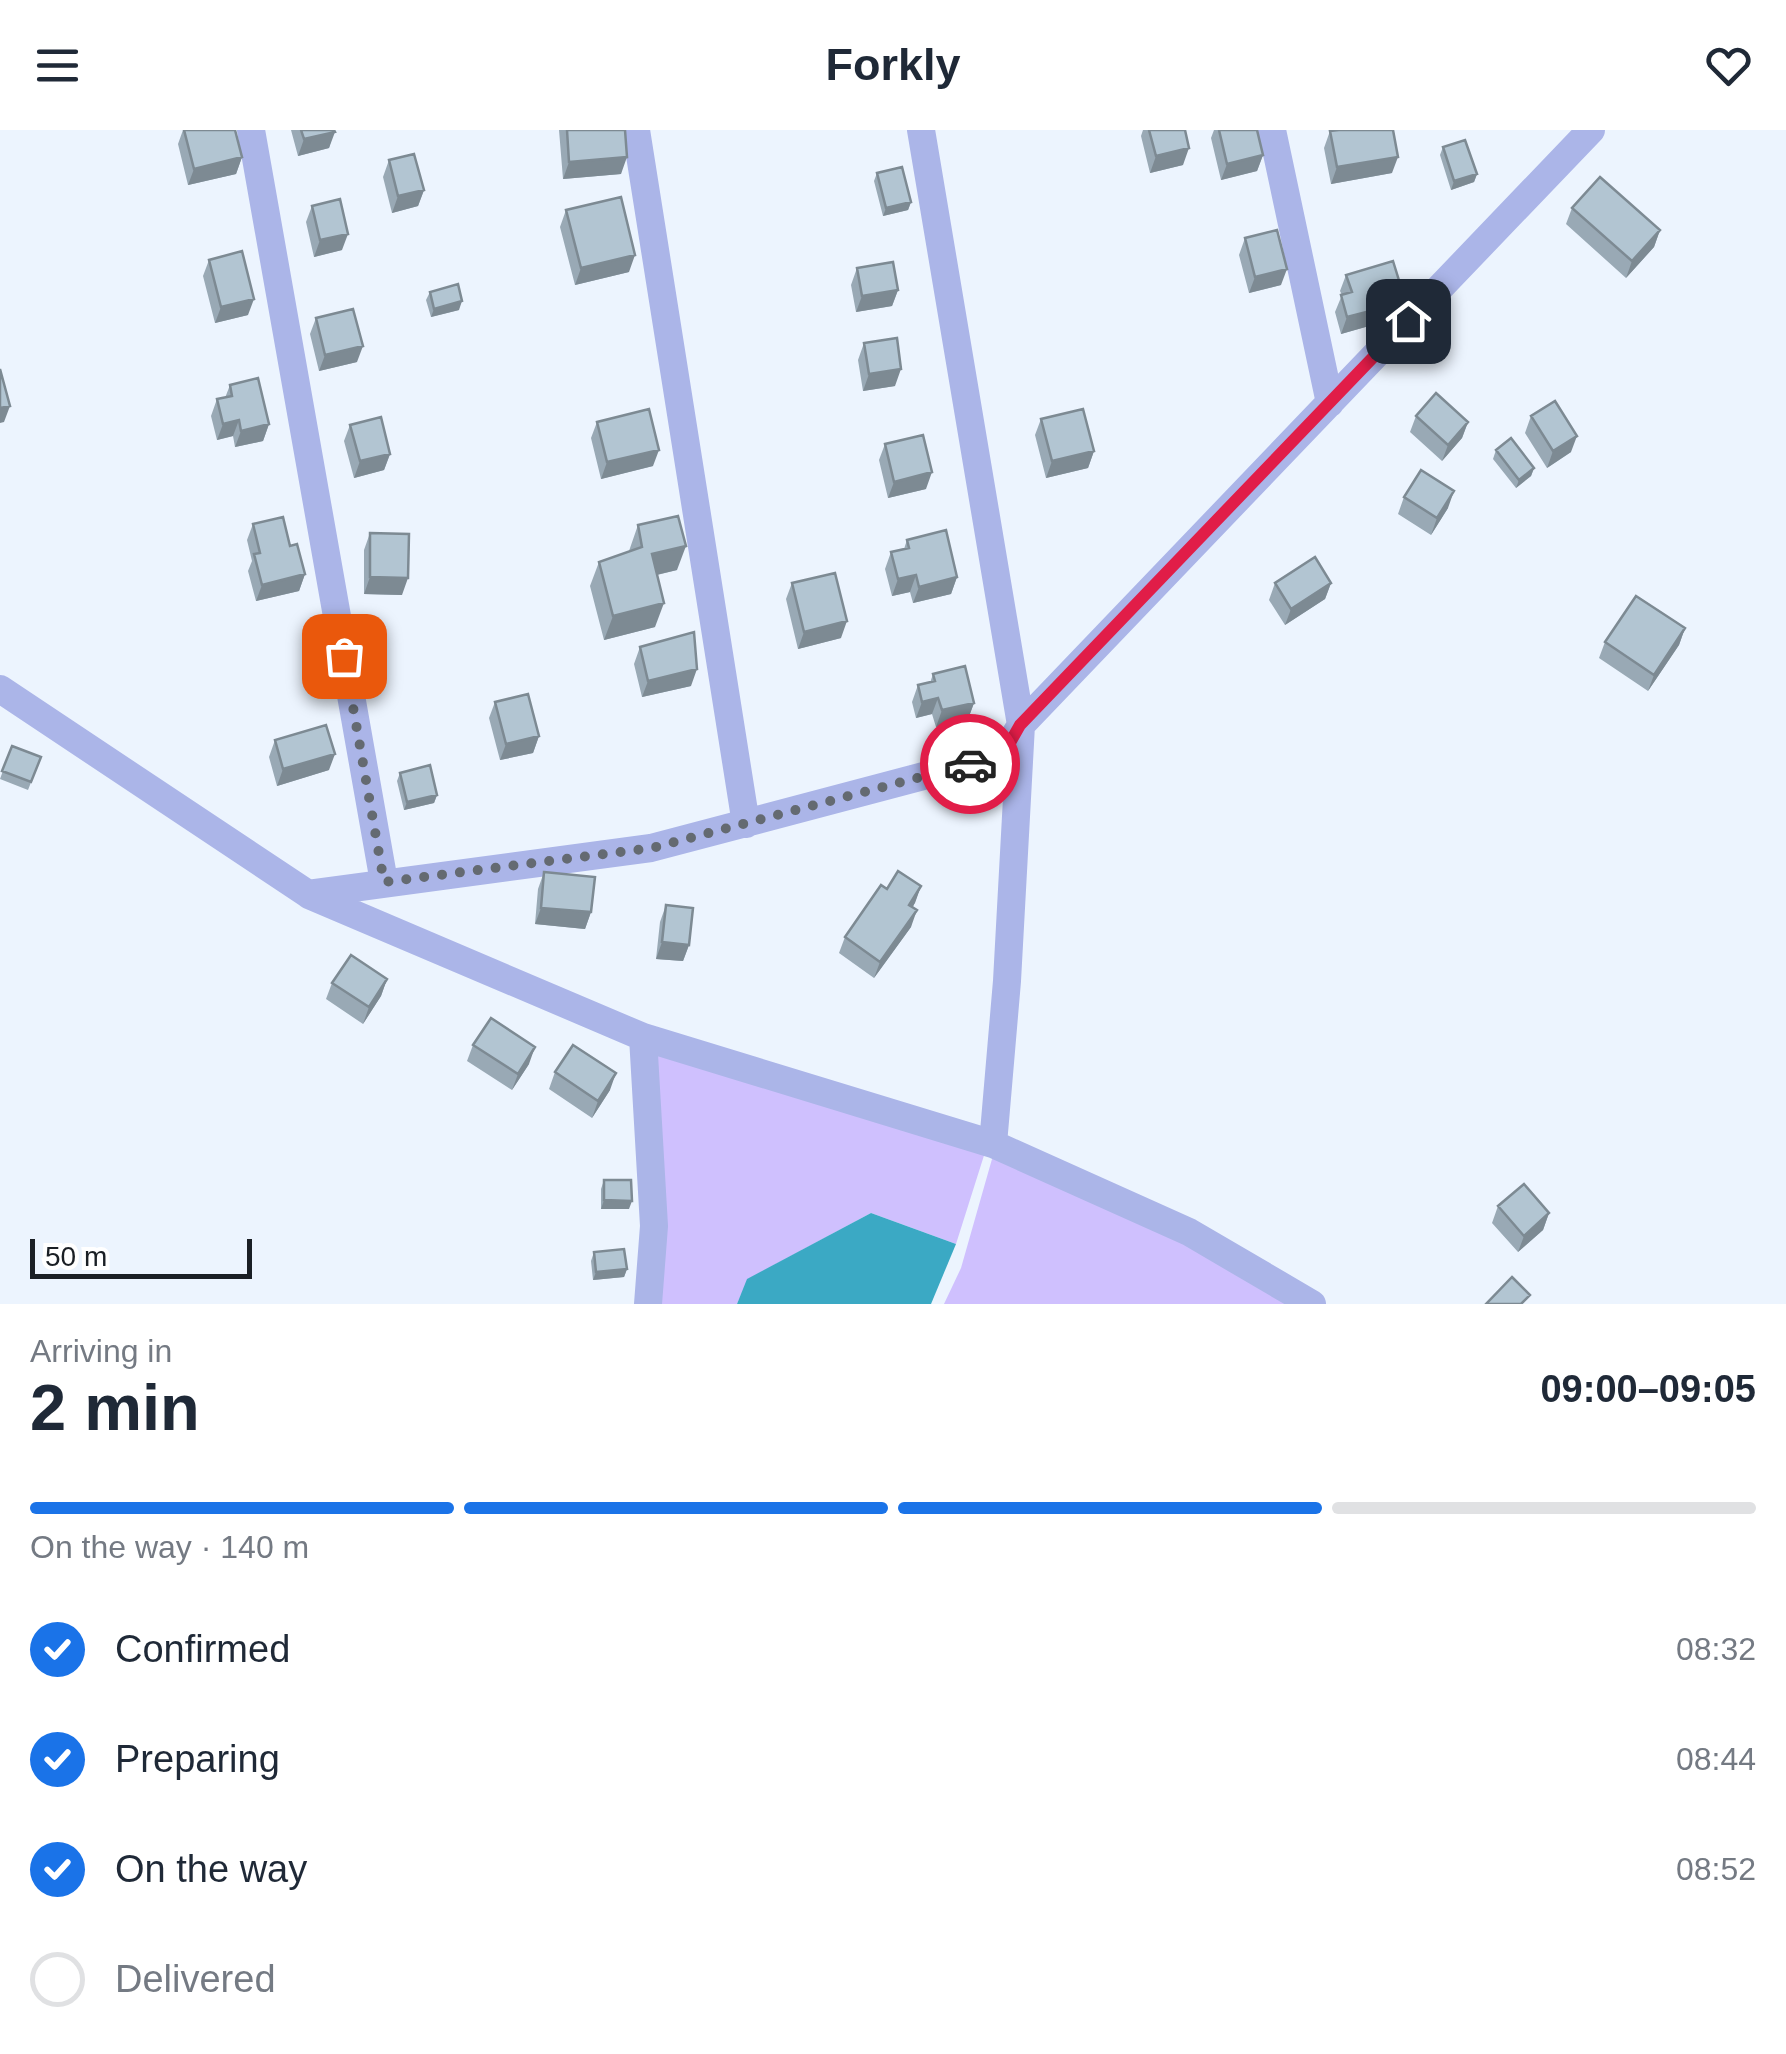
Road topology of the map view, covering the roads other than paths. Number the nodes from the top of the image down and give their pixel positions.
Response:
1 (252, 130) edge
2 (636, 130) edge
3 (922, 130) edge
4 (1272, 130) edge
5 (1591, 130) edge
6 (1330, 403) junction
7 (0, 689) edge
8 (1020, 725) junction
9 (746, 824) junction
10 (384, 882) junction
11 (308, 894) junction
12 (643, 1037) junction
13 (992, 1144) junction
14 (648, 1304) edge
15 (1312, 1304) edge

1 - 10 street
2 - 9 street
3 - 8 street
4 - 6 street
5 - 6 street
6 - 8 street
7 - 11 street
8 - 9 street
8 - 13 street
9 - 10 street
10 - 11 street
11 - 12 street
12 - 13 street
12 - 14 street
13 - 15 street

